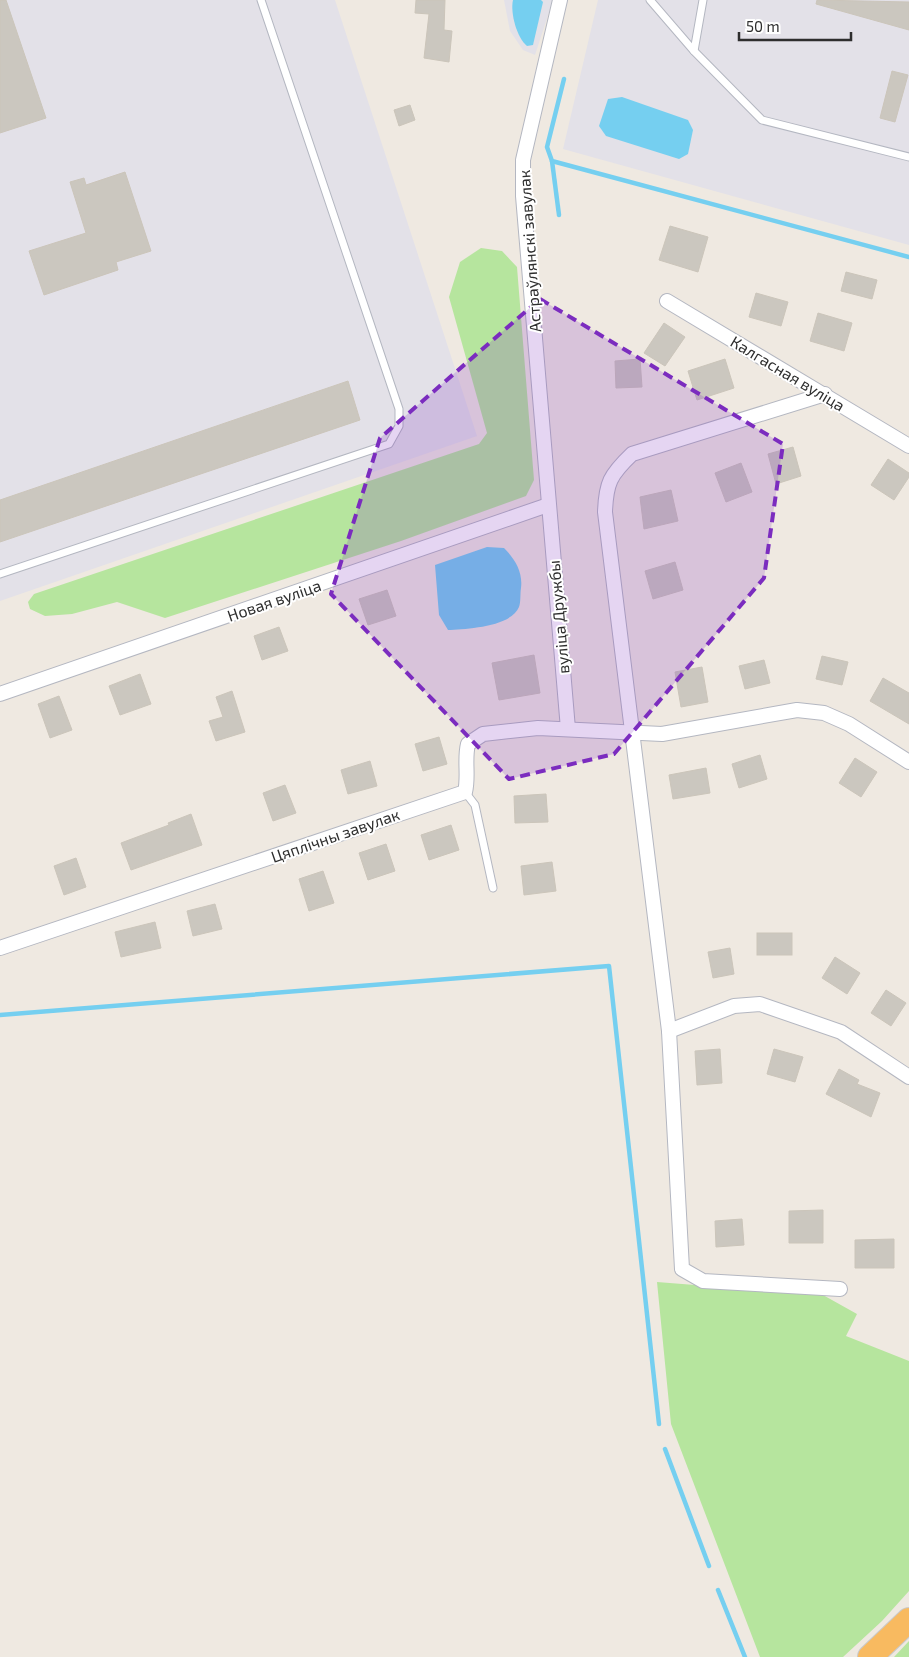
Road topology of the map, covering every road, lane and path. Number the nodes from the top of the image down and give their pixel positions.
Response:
1 (261, 0) edge
2 (560, 0) edge
3 (650, 0) edge
4 (703, 0) edge
5 (694, 52) junction
6 (909, 157) edge
7 (667, 300) dead end
8 (825, 394) junction
9 (909, 446) edge
10 (548, 505) junction
11 (0, 574) edge
12 (0, 694) edge
13 (568, 729) junction
14 (632, 733) junction
15 (909, 762) edge
16 (465, 792) junction
17 (494, 888) dead end
18 (0, 948) edge
19 (669, 1031) junction
20 (909, 1077) edge
21 (840, 1289) dead end
22 (909, 1620) edge
23 (870, 1657) edge

1 - 11 lane
2 - 10 street, Астраўлянскі завулак
3 - 5 lane
4 - 5 lane
5 - 6 lane
7 - 8 street, Калгасная вуліца
8 - 9 street, Калгасная вуліца
8 - 14 street
10 - 12 street, Новая вуліца
10 - 13 street, вуліца Дружбы
13 - 14 street
13 - 16 street
14 - 15 street
14 - 19 street
16 - 17 lane
16 - 18 street, Цяплічны завулак
19 - 20 street
19 - 21 street
22 - 23 highway

